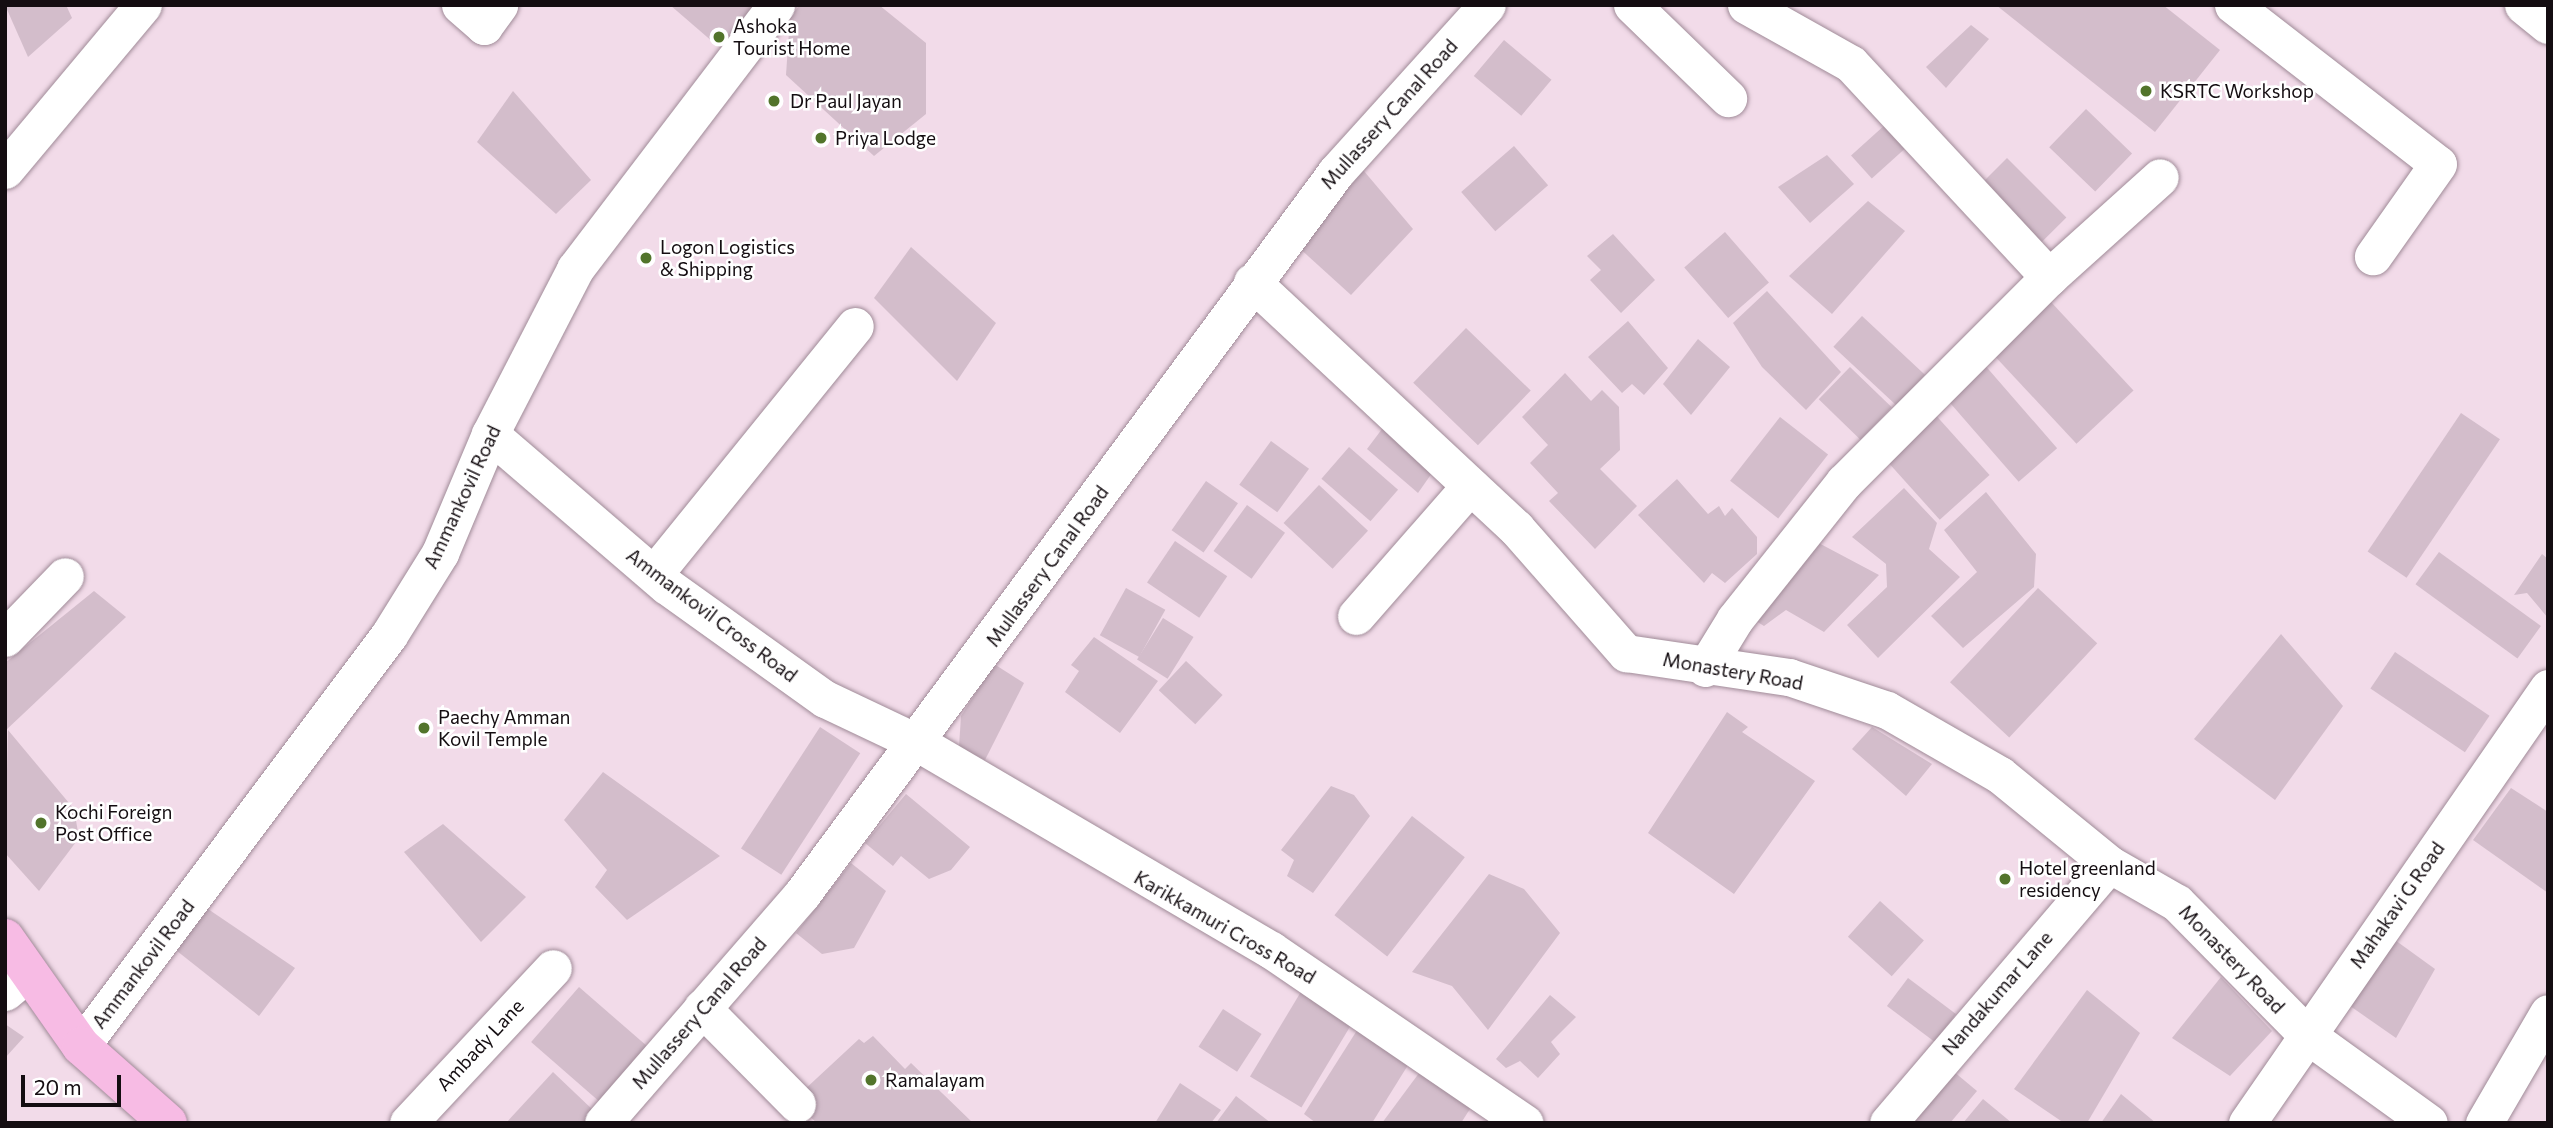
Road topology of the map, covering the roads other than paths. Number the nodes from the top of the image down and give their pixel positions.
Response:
1 (143, 5) edge
2 (460, 5) edge
3 (499, 5) edge
4 (776, 5) edge
5 (1487, 5) edge
6 (1632, 5) edge
7 (1746, 5) edge
8 (2232, 5) edge
9 (2523, 5) edge
10 (2548, 25) edge
11 (1728, 98) dead end
12 (5, 170) edge
13 (2160, 177) dead end
14 (2373, 256) dead end
15 (2049, 277) junction
16 (1252, 282) junction
17 (855, 326) dead end
18 (490, 434) junction
19 (1470, 486) junction
20 (654, 574) junction
21 (65, 576) dead end
22 (1356, 616) dead end
23 (5, 638) edge
24 (1705, 668) junction
25 (2548, 688) edge
26 (918, 743) junction
27 (2109, 864) junction
28 (5, 938) edge
29 (553, 968) dead end
30 (15, 983) edge
31 (702, 1008) junction
32 (2548, 1013) edge
33 (2307, 1035) junction
34 (81, 1046) junction
35 (797, 1104) dead end
36 (168, 1123) edge
37 (408, 1123) edge
38 (603, 1123) edge
39 (1525, 1123) edge
40 (1888, 1123) edge
41 (2247, 1123) edge
42 (2429, 1123) edge
43 (2484, 1123) edge

1 - 12 street
2 - 3 street
4 - 18 street, Ammankovil Road
5 - 16 street, Mullassery Canal Road
6 - 11 street
7 - 15 street
8 - 14 street
9 - 10 street
13 - 15 street
15 - 24 street
16 - 19 street, Monastery Road
16 - 26 street, Mullassery Canal Road
17 - 20 street
18 - 20 street, Ammankovil Cross Road
18 - 34 street, Ammankovil Road
19 - 22 street
19 - 24 street, Monastery Road
20 - 26 street, Ammankovil Cross Road
21 - 23 street
24 - 27 street, Monastery Road
25 - 33 street, Mahakavi G Road
26 - 31 street, Mullassery Canal Road
26 - 39 street, Karikkamuri Cross Road
27 - 33 street, Monastery Road
27 - 40 street, Nandakumar Lane
28 - 30 main road
29 - 37 street, Ambady Lane
30 - 34 main road
31 - 35 street
31 - 38 street, Mullassery Canal Road
32 - 43 street
33 - 41 street, Mahakavi G Road
33 - 42 street, Monastery Road
34 - 36 main road

